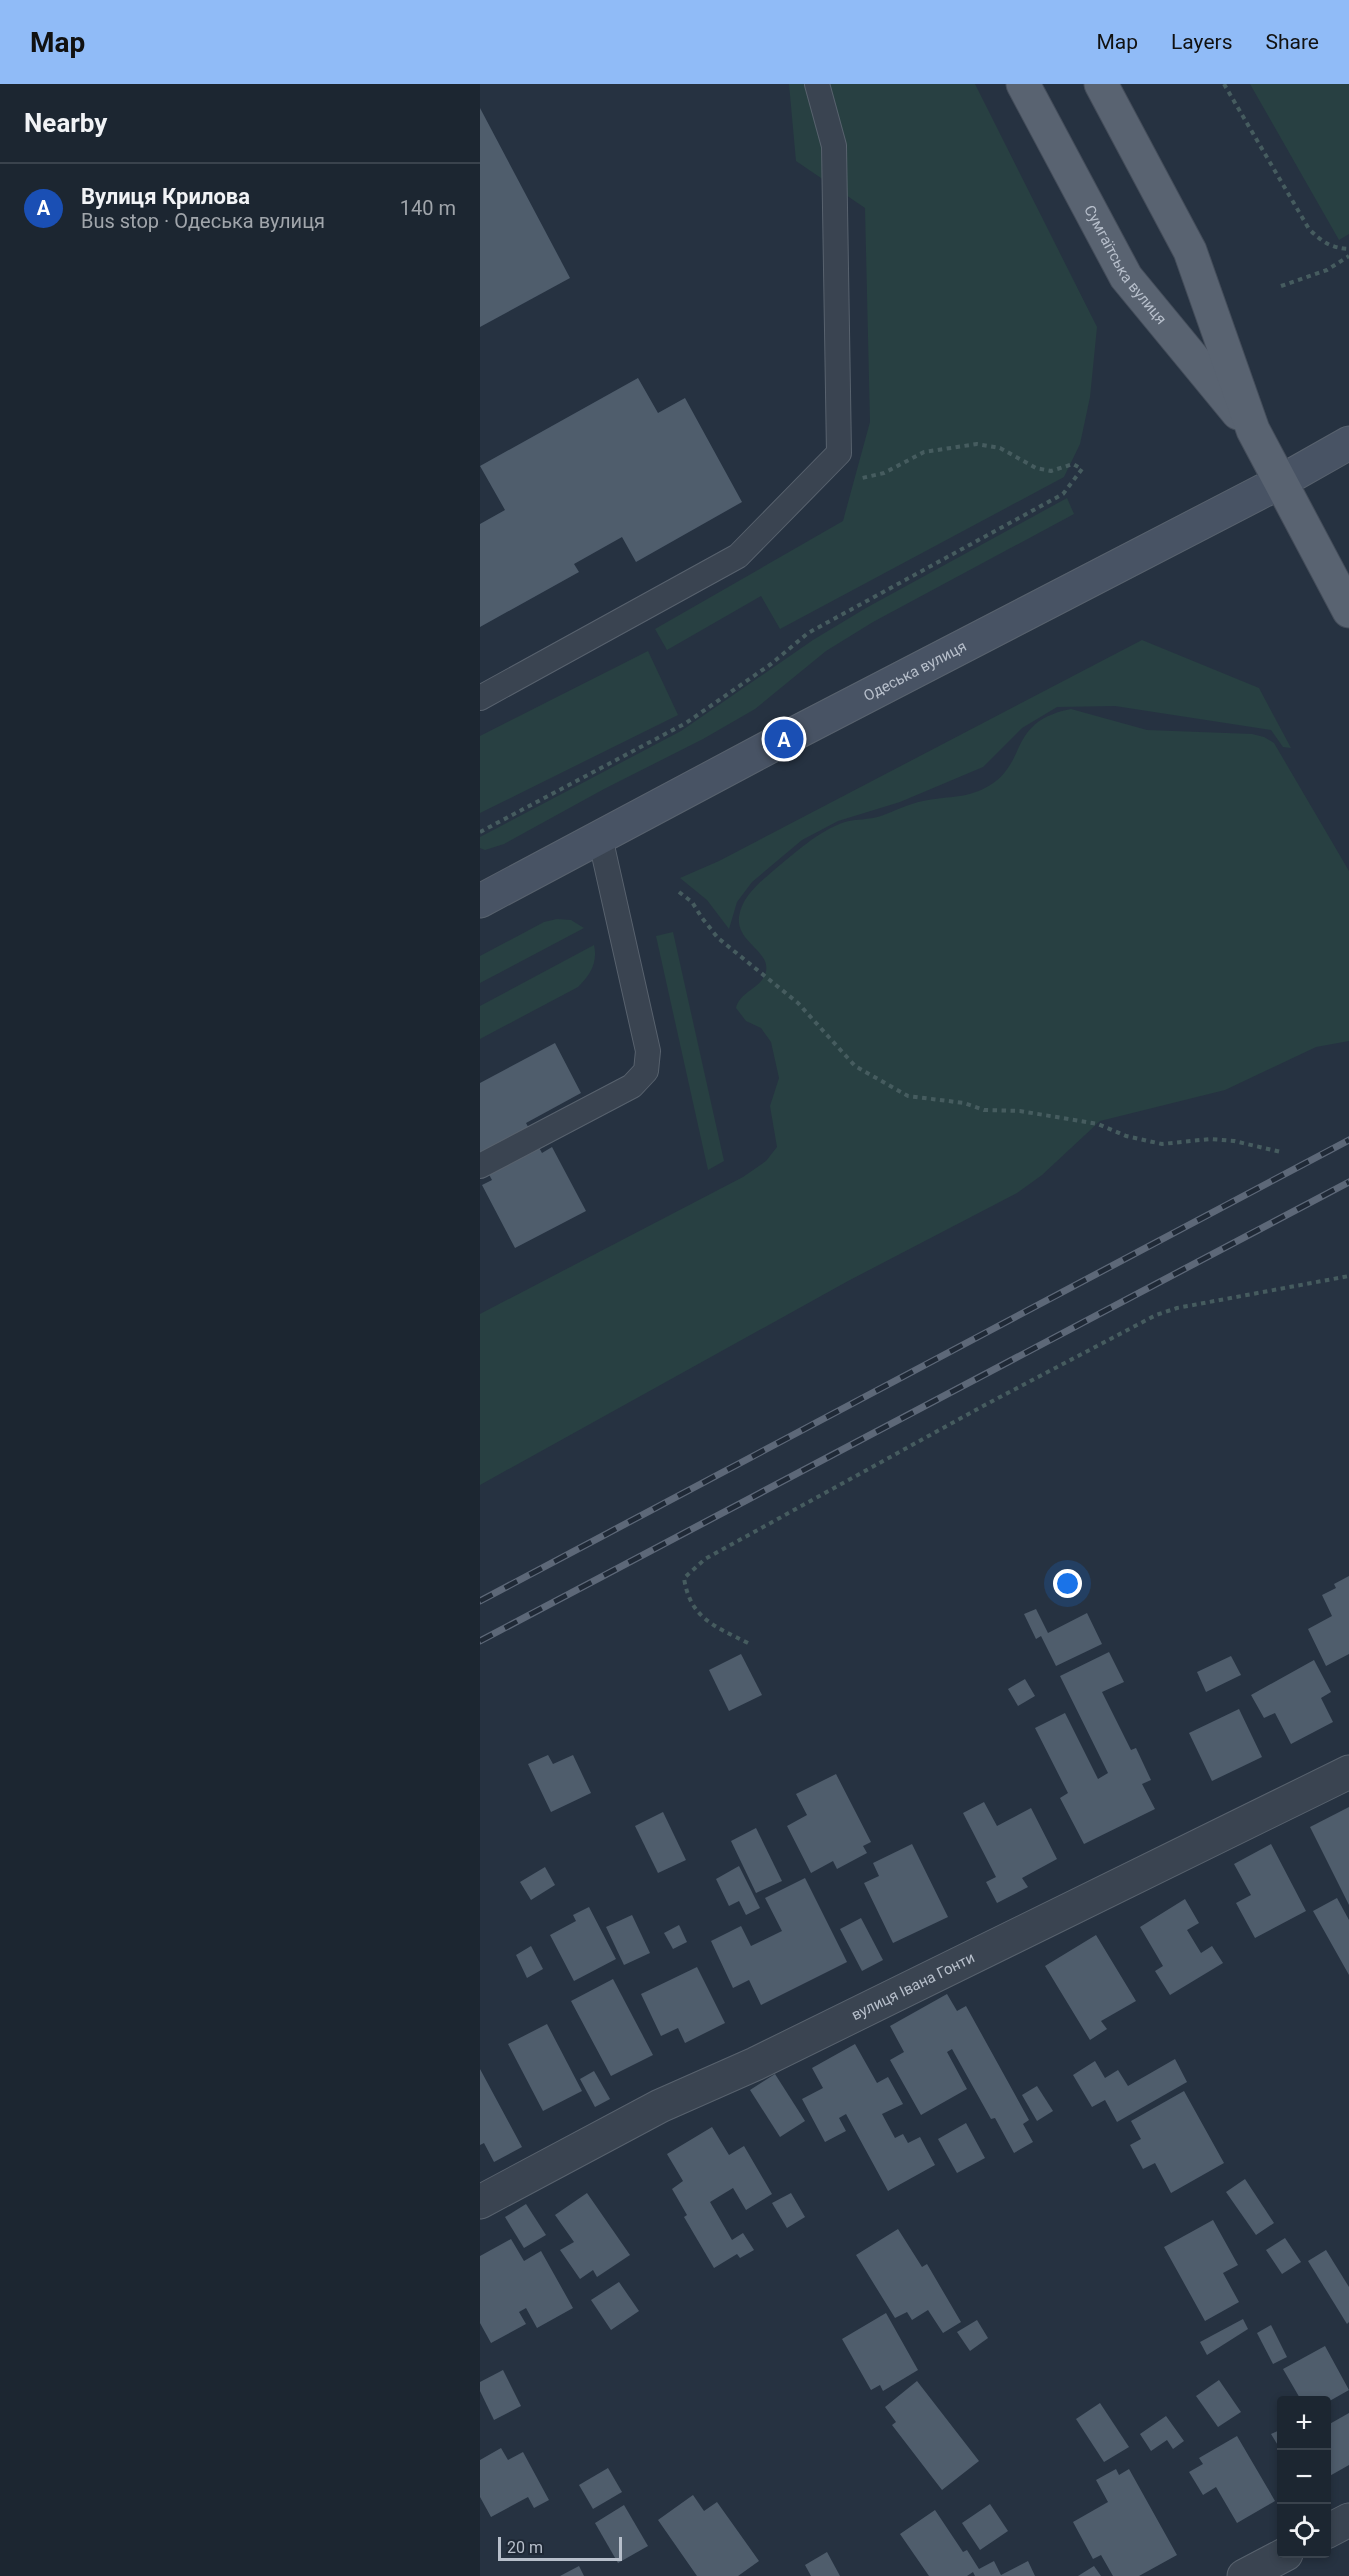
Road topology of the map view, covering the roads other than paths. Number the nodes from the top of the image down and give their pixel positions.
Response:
1 (817, 84) edge
2 (1023, 84) edge
3 (1101, 84) edge
4 (1253, 430) junction
5 (1349, 443) edge
6 (1280, 482) junction
7 (1349, 611) edge
8 (480, 698) edge
9 (600, 837) junction
10 (480, 901) edge
11 (480, 1166) edge
12 (1349, 1772) edge
13 (480, 2202) edge
14 (1349, 2520) edge
15 (1331, 2529) edge
16 (1277, 2558) edge
17 (1244, 2576) edge

1 - 8 lane
2 - 4 main road, Сумгаїтська вулиця
3 - 4 main road, Сумгаїтська вулиця
4 - 6 main road, Сумгаїтська вулиця
5 - 6 main road, Одеська вулиця
6 - 7 main road, Сумгаїтська вулиця
6 - 9 main road, Одеська вулиця
9 - 10 main road, Одеська вулиця
9 - 11 lane
12 - 13 street, вулиця Івана Гонти
14 - 15 street
16 - 17 street

